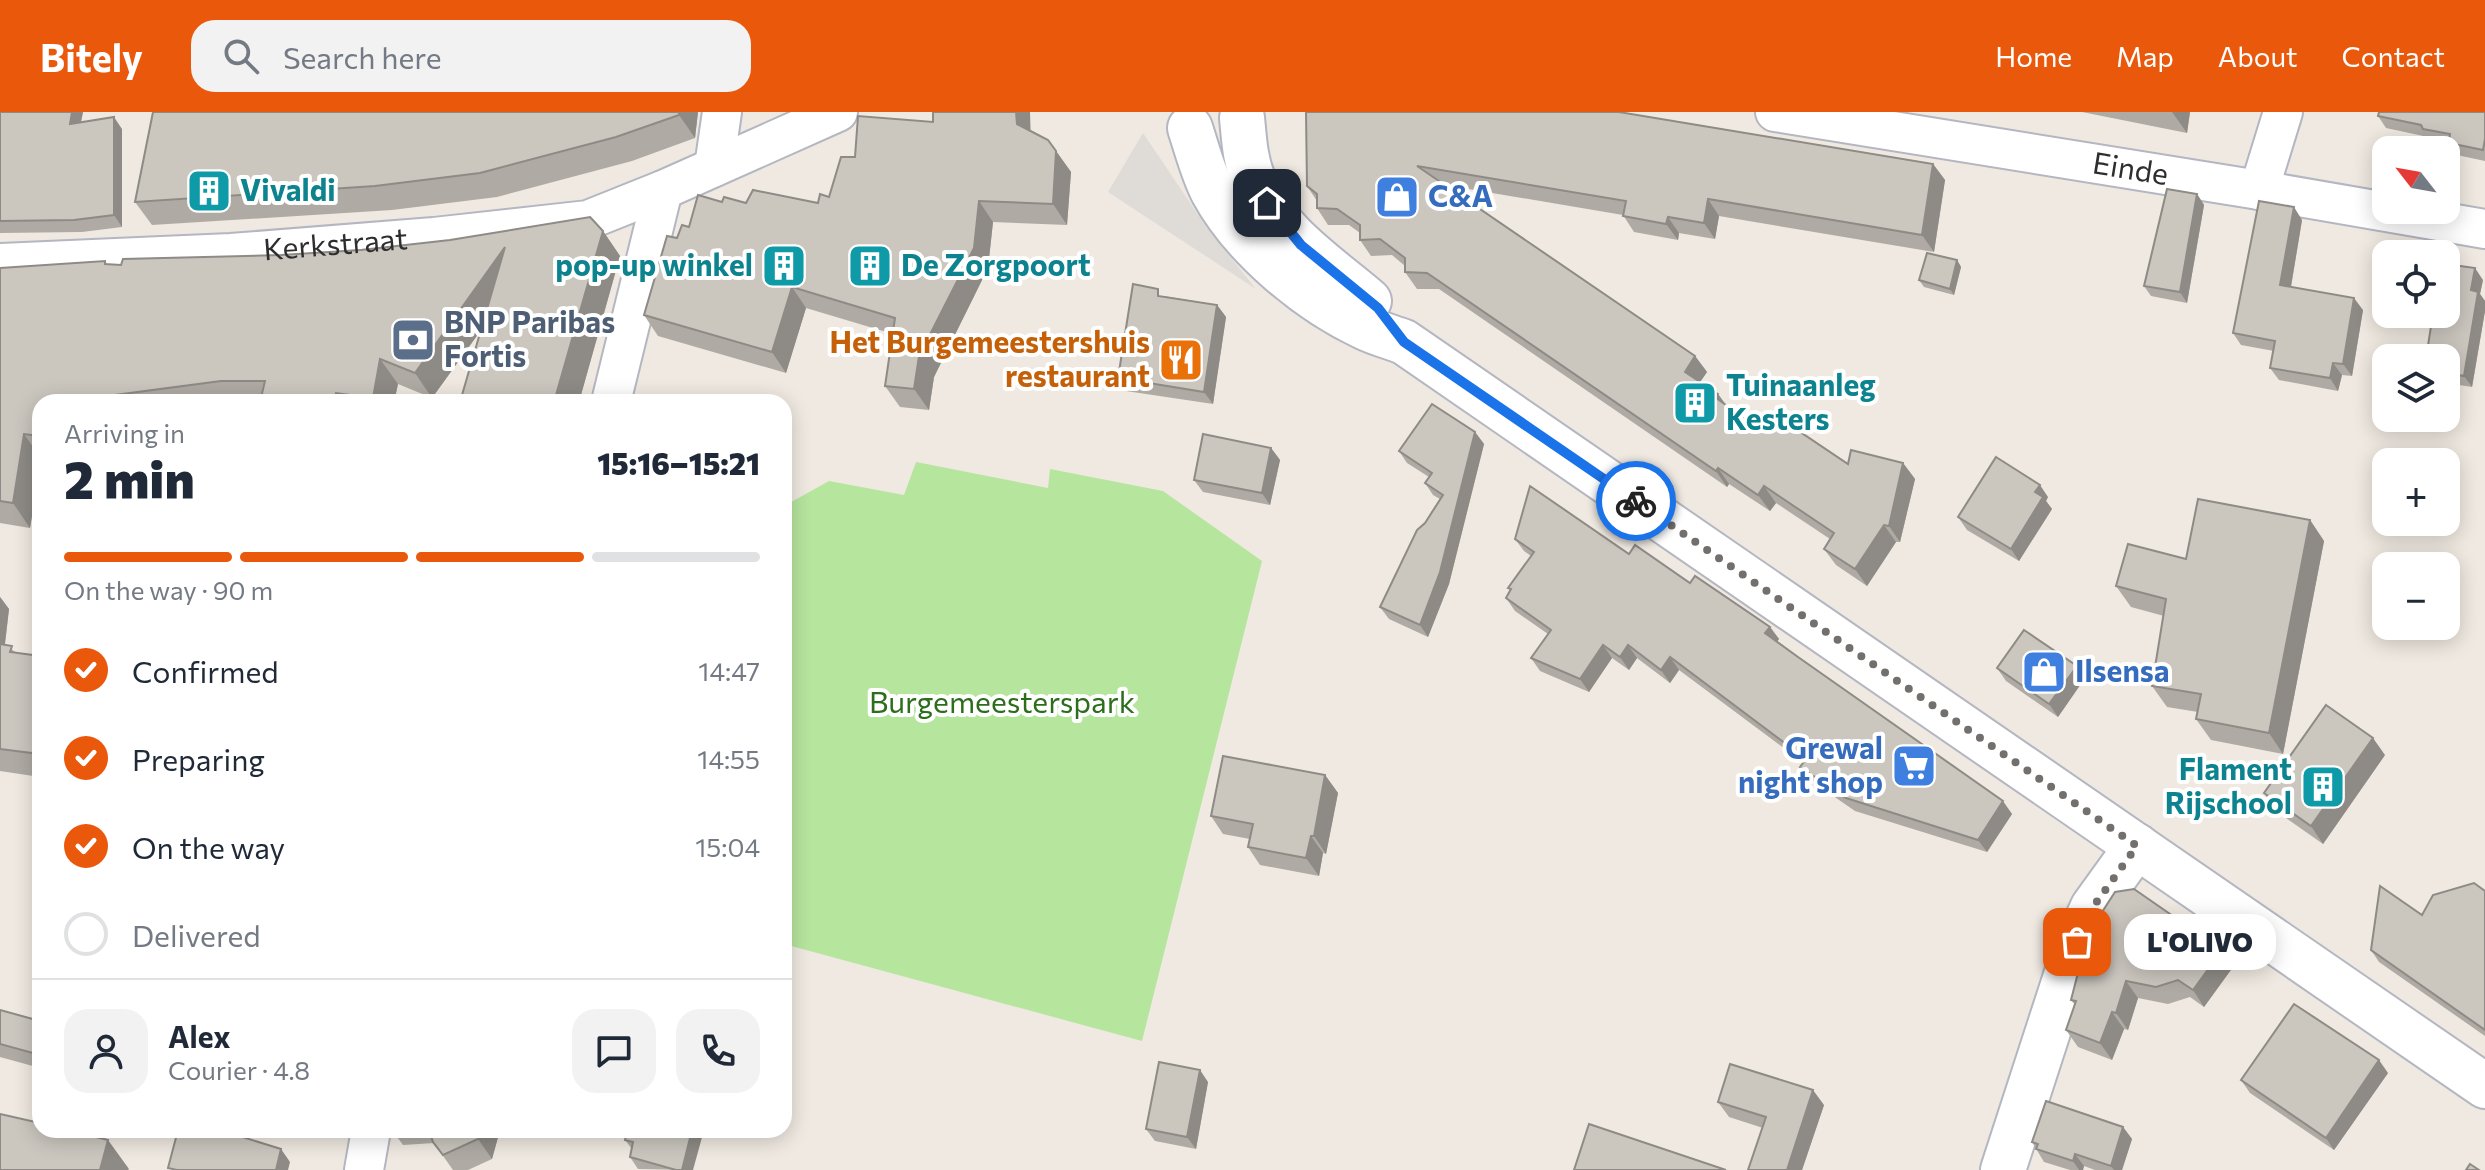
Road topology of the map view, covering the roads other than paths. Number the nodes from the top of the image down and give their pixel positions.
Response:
1 (722, 112) edge
2 (838, 112) edge
3 (1775, 112) edge
4 (2283, 112) edge
5 (1245, 115) edge
6 (1174, 120) edge
7 (714, 167) junction
8 (663, 190) junction
9 (2259, 190) junction
10 (2485, 229) edge
11 (0, 263) edge
12 (1404, 342) junction
13 (613, 394) edge
14 (2137, 846) junction
15 (2485, 1086) edge
16 (370, 1138) edge
17 (364, 1170) edge
18 (2003, 1170) edge

1 - 7 street
2 - 7 street, Kerkstraat
3 - 9 street, Einde
4 - 9 street
5 - 6 main road
5 - 12 main road
6 - 12 main road
7 - 8 street, Kerkstraat
8 - 11 street, Kerkstraat
8 - 13 street
9 - 10 street, Einde
12 - 14 main road
14 - 15 main road
14 - 18 main road
16 - 17 street

